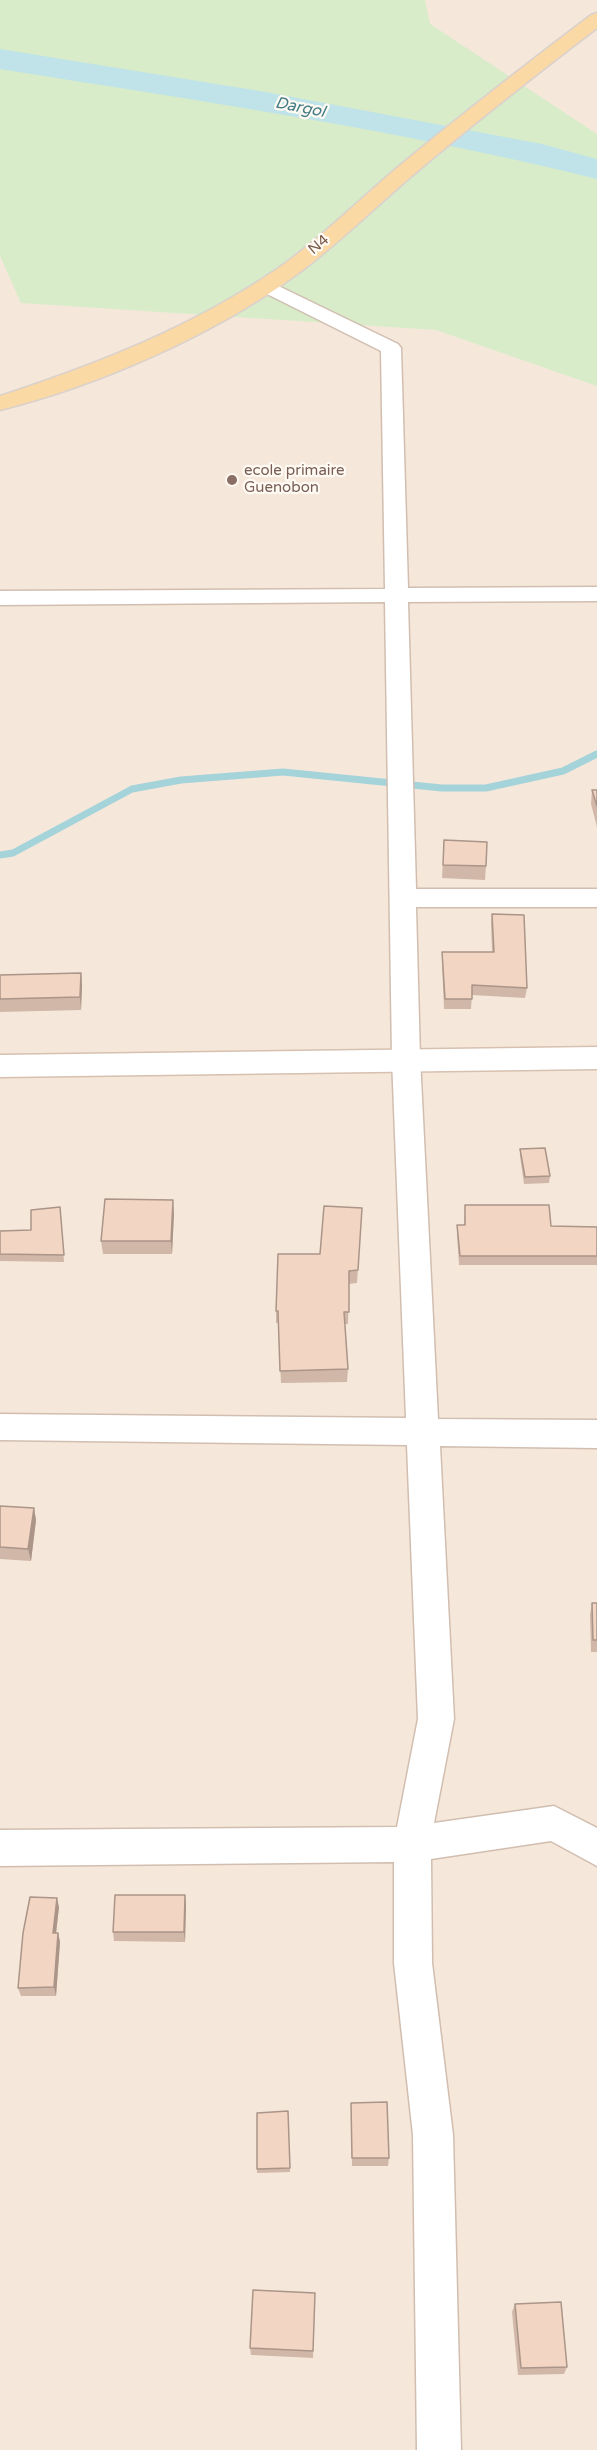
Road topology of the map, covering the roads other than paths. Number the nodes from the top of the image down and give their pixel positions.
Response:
1 (597, 19) edge
2 (267, 286) junction
3 (0, 403) edge
4 (597, 594) edge
5 (396, 595) junction
6 (0, 598) edge
7 (402, 898) junction
8 (597, 898) edge
9 (406, 1058) junction
10 (597, 1058) edge
11 (0, 1066) edge
12 (0, 1427) edge
13 (423, 1433) junction
14 (597, 1434) edge
15 (412, 1844) junction
16 (0, 1848) edge
17 (597, 1848) edge
18 (439, 2450) edge

1 - 2 main road, N4
2 - 3 main road, N4
2 - 5 street
4 - 5 street
5 - 6 street
5 - 7 street
7 - 8 street
7 - 9 street
9 - 10 main road
9 - 11 main road
9 - 13 street
12 - 13 street
13 - 14 street
13 - 15 street
15 - 16 street
15 - 17 street
15 - 18 street

